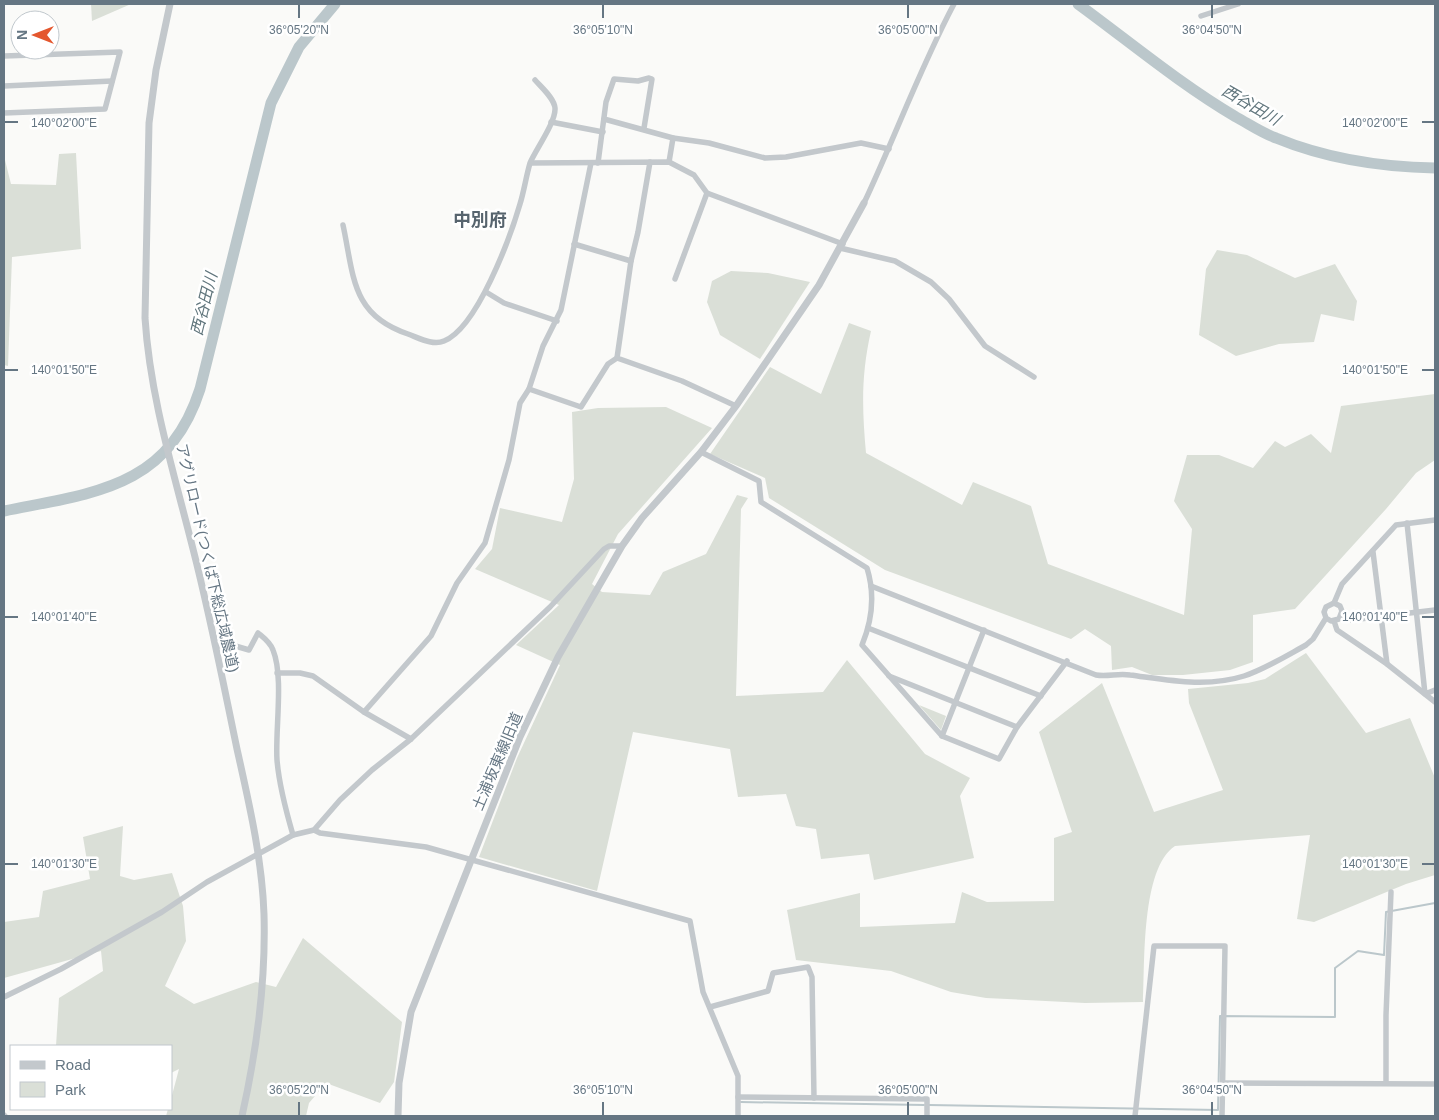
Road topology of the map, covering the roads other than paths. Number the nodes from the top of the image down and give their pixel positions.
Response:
1 (170, 4) edge
2 (954, 4) edge
3 (1238, 4) edge
4 (1201, 16) dead end
5 (4, 56) edge
6 (535, 80) dead end
7 (112, 81) junction
8 (4, 86) edge
9 (4, 113) edge
10 (604, 119) junction
11 (551, 122) junction
12 (644, 128) junction
13 (603, 132) junction
14 (673, 138) junction
15 (889, 149) junction
16 (650, 162) junction
17 (669, 162) junction
18 (531, 163) junction
19 (595, 163) junction
20 (707, 193) junction
21 (864, 203) joint
22 (343, 225) dead end
23 (574, 244) junction
24 (842, 246) junction
25 (631, 261) junction
26 (675, 279) dead end
27 (486, 292) junction
28 (557, 321) junction
29 (617, 358) junction
30 (1034, 377) dead end
31 (528, 389) junction
32 (736, 406) junction
33 (701, 452) junction
34 (1435, 520) edge
35 (1407, 523) junction
36 (622, 546) junction
37 (1373, 552) junction
38 (871, 586) junction
39 (1334, 603) junction
40 (1435, 610) edge
41 (1416, 612) junction
42 (1341, 617) junction
43 (1381, 617) junction
44 (1326, 618) junction
45 (1334, 621) junction
46 (868, 628) junction
47 (984, 630) junction
48 (216, 646) junction
49 (1067, 662) junction
50 (1386, 664) junction
51 (969, 667) junction
52 (278, 673) junction
53 (887, 675) junction
54 (1435, 690) edge
55 (1425, 694) junction
56 (1041, 696) junction
57 (956, 702) junction
58 (1435, 702) edge
59 (364, 712) junction
60 (1017, 727) junction
61 (942, 736) junction
62 (411, 739) junction
63 (314, 830) junction
64 (293, 835) junction
65 (258, 854) junction
66 (471, 860) junction
67 (1391, 892) dead end
68 (4, 997) edge
69 (710, 1008) junction
70 (1223, 1083) junction
71 (1386, 1083) junction
72 (1435, 1084) edge
73 (738, 1097) junction
74 (814, 1098) junction
75 (242, 1116) edge
76 (398, 1116) edge
77 (738, 1116) edge
78 (927, 1116) edge
79 (1135, 1116) edge
80 (1222, 1116) edge

1 - 48 street, アグリロード(つくば下総広域農道)
2 - 15 street
3 - 4 street
5 - 7 street
6 - 11 street
7 - 8 street
7 - 9 street
10 - 12 street
10 - 12 street
10 - 13 street
11 - 13 street
11 - 18 street
12 - 14 street
13 - 19 street
14 - 15 street
14 - 17 street
15 - 21 street
16 - 17 street
16 - 19 street
16 - 25 street
17 - 20 street
18 - 19 street
18 - 27 street
19 - 23 street
20 - 24 street
20 - 26 street
21 - 24 street, 土浦坂東線旧道
22 - 27 street
23 - 25 street
23 - 28 street
24 - 30 street
24 - 32 street, 土浦坂東線旧道
25 - 29 street
27 - 28 street
28 - 31 street
29 - 31 street
29 - 32 street
31 - 59 street
32 - 33 street, 土浦坂東線旧道
33 - 36 street, 土浦坂東線旧道
33 - 38 street
34 - 35 street
35 - 37 street
35 - 41 street
36 - 62 street
36 - 66 street, 土浦坂東線旧道
37 - 39 street
37 - 43 street
38 - 46 street
38 - 47 street
39 - 42 street
39 - 44 street
40 - 41 street
41 - 43 street
41 - 55 street
42 - 43 street
42 - 45 street
43 - 50 street
44 - 45 street
44 - 49 street
45 - 50 street
46 - 51 street
46 - 53 street
47 - 49 street
47 - 51 street
48 - 52 street
48 - 65 street, アグリロード(つくば下総広域農道)
49 - 56 street
50 - 55 street
51 - 56 street
51 - 57 street
52 - 59 street
52 - 64 street
53 - 57 street
53 - 61 street
54 - 55 street
55 - 58 street
56 - 60 street
57 - 60 street
57 - 61 street
59 - 62 street
60 - 61 street
62 - 63 street
63 - 64 street
63 - 66 street
64 - 65 street
65 - 68 street
65 - 75 street, アグリロード(つくば下総広域農道)
66 - 69 street
66 - 76 street, 土浦坂東線旧道
67 - 71 street
69 - 73 street
69 - 74 street
70 - 71 street
70 - 79 street
70 - 80 street
71 - 72 street
73 - 74 street
73 - 77 street
74 - 78 street

